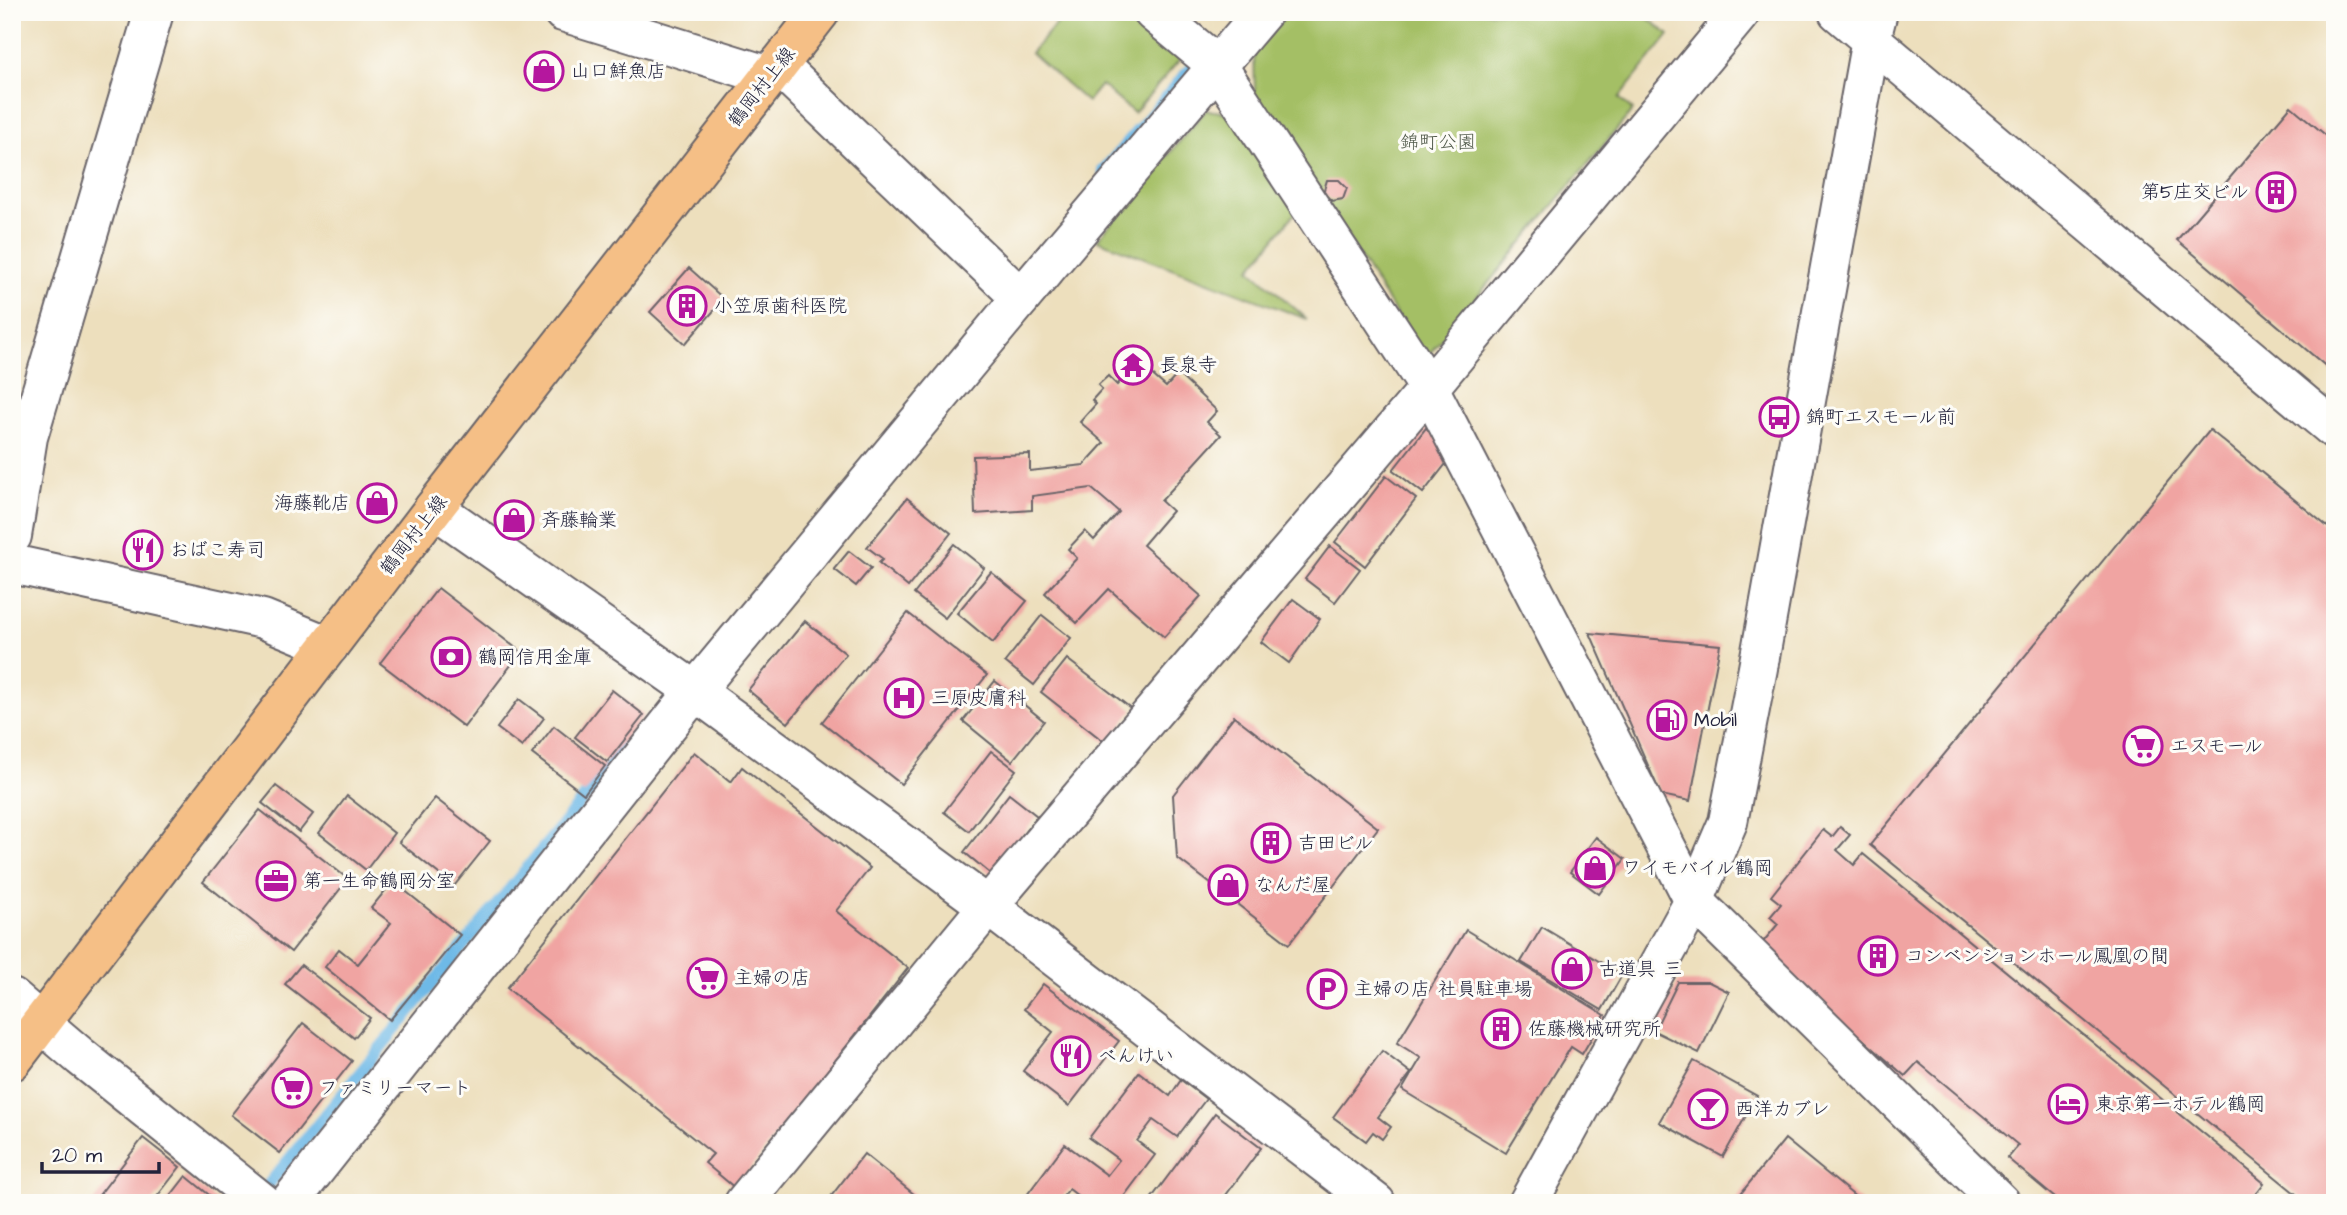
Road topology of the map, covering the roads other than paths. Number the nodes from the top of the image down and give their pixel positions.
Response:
1 (154, 12) edge
2 (563, 12) edge
3 (820, 12) edge
4 (1153, 12) edge
5 (1263, 12) edge
6 (1741, 12) edge
7 (1839, 12) edge
8 (1874, 25) edge
9 (1217, 65) junction
10 (774, 70) junction
11 (1021, 298) junction
12 (1429, 388) junction
13 (2335, 430) edge
14 (434, 508) junction
15 (12, 537) edge
16 (12, 564) edge
17 (329, 646) junction
18 (695, 691) junction
19 (1694, 901) junction
20 (988, 906) junction
21 (12, 998) edge
22 (41, 1022) junction
23 (12, 1061) edge
24 (751, 1200) edge
25 (263, 1203) edge
26 (289, 1203) edge
27 (1376, 1203) edge
28 (1528, 1203) edge
29 (2001, 1203) edge

1 - 15 street
2 - 10 street
3 - 10 main road, 鶴岡村上線
4 - 9 street
5 - 9 street
6 - 12 street
7 - 8 street
8 - 13 street
8 - 19 street
9 - 11 street
9 - 12 street
10 - 11 street
10 - 14 main road, 鶴岡村上線
11 - 18 street
12 - 19 street
12 - 20 street
14 - 17 main road, 鶴岡村上線
14 - 18 street
16 - 17 street
17 - 22 main road, 鶴岡村上線
18 - 20 street
18 - 26 street
19 - 28 street
19 - 29 street
20 - 24 street
20 - 27 street
21 - 22 street
22 - 23 main road, 鶴岡村上線
22 - 25 street

